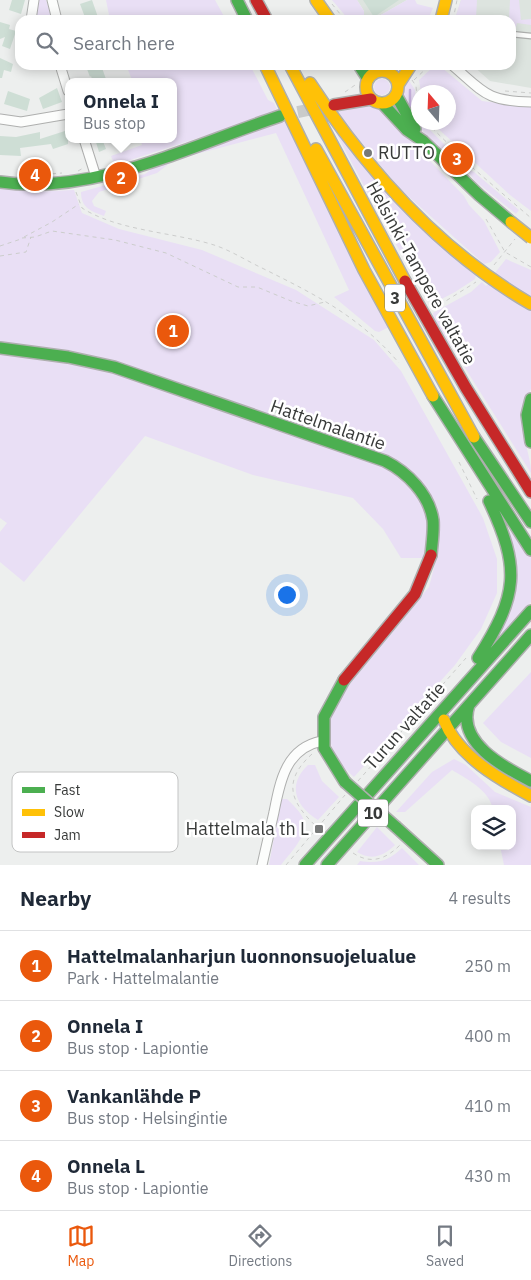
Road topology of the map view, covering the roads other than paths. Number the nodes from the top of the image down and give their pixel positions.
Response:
1 (34, 0) edge
2 (52, 0) edge
3 (237, 0) edge
4 (256, 0) edge
5 (316, 0) edge
6 (446, 0) edge
7 (32, 15) edge
8 (55, 15) edge
9 (244, 15) edge
10 (264, 15) edge
11 (326, 15) edge
12 (446, 15) edge
13 (516, 34) edge
14 (531, 36) edge
15 (267, 70) edge
16 (274, 70) edge
17 (293, 70) edge
18 (301, 70) edge
19 (361, 70) edge
20 (379, 70) edge
21 (383, 70) edge
22 (407, 70) edge
23 (458, 70) edge
24 (369, 90) junction
25 (397, 90) junction
26 (531, 102) edge
27 (339, 103) road end
28 (411, 114) edge
29 (65, 115) edge
30 (280, 116) tunnel mouth
31 (0, 119) edge
32 (419, 130) edge
33 (423, 141) junction
34 (85, 143) edge
35 (96, 177) junction
36 (0, 182) edge
37 (531, 238) edge
38 (531, 304) edge
39 (0, 348) edge
40 (531, 398) edge
41 (531, 442) edge
42 (480, 473) junction
43 (531, 492) edge
44 (531, 522) edge
45 (531, 550) edge
46 (531, 611) edge
47 (531, 635) edge
48 (459, 693) junction
49 (469, 705) junction
50 (446, 706) junction
51 (447, 730) junction
52 (459, 744) junction
53 (319, 746) junction
54 (419, 762) junction
55 (531, 781) edge
56 (531, 796) edge
57 (262, 865) edge
58 (305, 865) edge
59 (327, 865) edge
60 (438, 865) edge

1 - 7 street
2 - 8 street
3 - 9 main road
4 - 10 main road
5 - 11 main road
6 - 12 main road
13 - 14 lane
15 - 42 main road
16 - 44 main road, Helsinki-Tampere valtatie / 3
17 - 43 main road, Helsinki-Tampere valtatie / 3
18 - 38 main road
19 - 24 main road
20 - 24 main road
21 - 25 main road
22 - 25 main road
23 - 26 street
24 - 25 main road
24 - 27 main road
24 - 33 main road
25 - 28 main road
29 - 31 street
30 - 35 main road
32 - 33 main road
33 - 37 main road, bridge
34 - 35 street
35 - 36 main road
39 - 53 main road, Hattelmalantie
40 - 41 main road
42 - 45 main road
42 - 48 main road
46 - 48 main road, Turun valtatie / 10
47 - 49 main road, Turun valtatie / 10
48 - 50 main road, Turun valtatie / 10
49 - 51 main road, Turun valtatie / 10
49 - 55 main road
50 - 51 main road
50 - 58 main road, Turun valtatie / 10
51 - 52 main road
51 - 54 main road, Turun valtatie / 10
52 - 54 main road
52 - 56 main road
53 - 57 street
53 - 60 main road, Hattelmalantie, bridge
54 - 59 main road, Turun valtatie / 10

